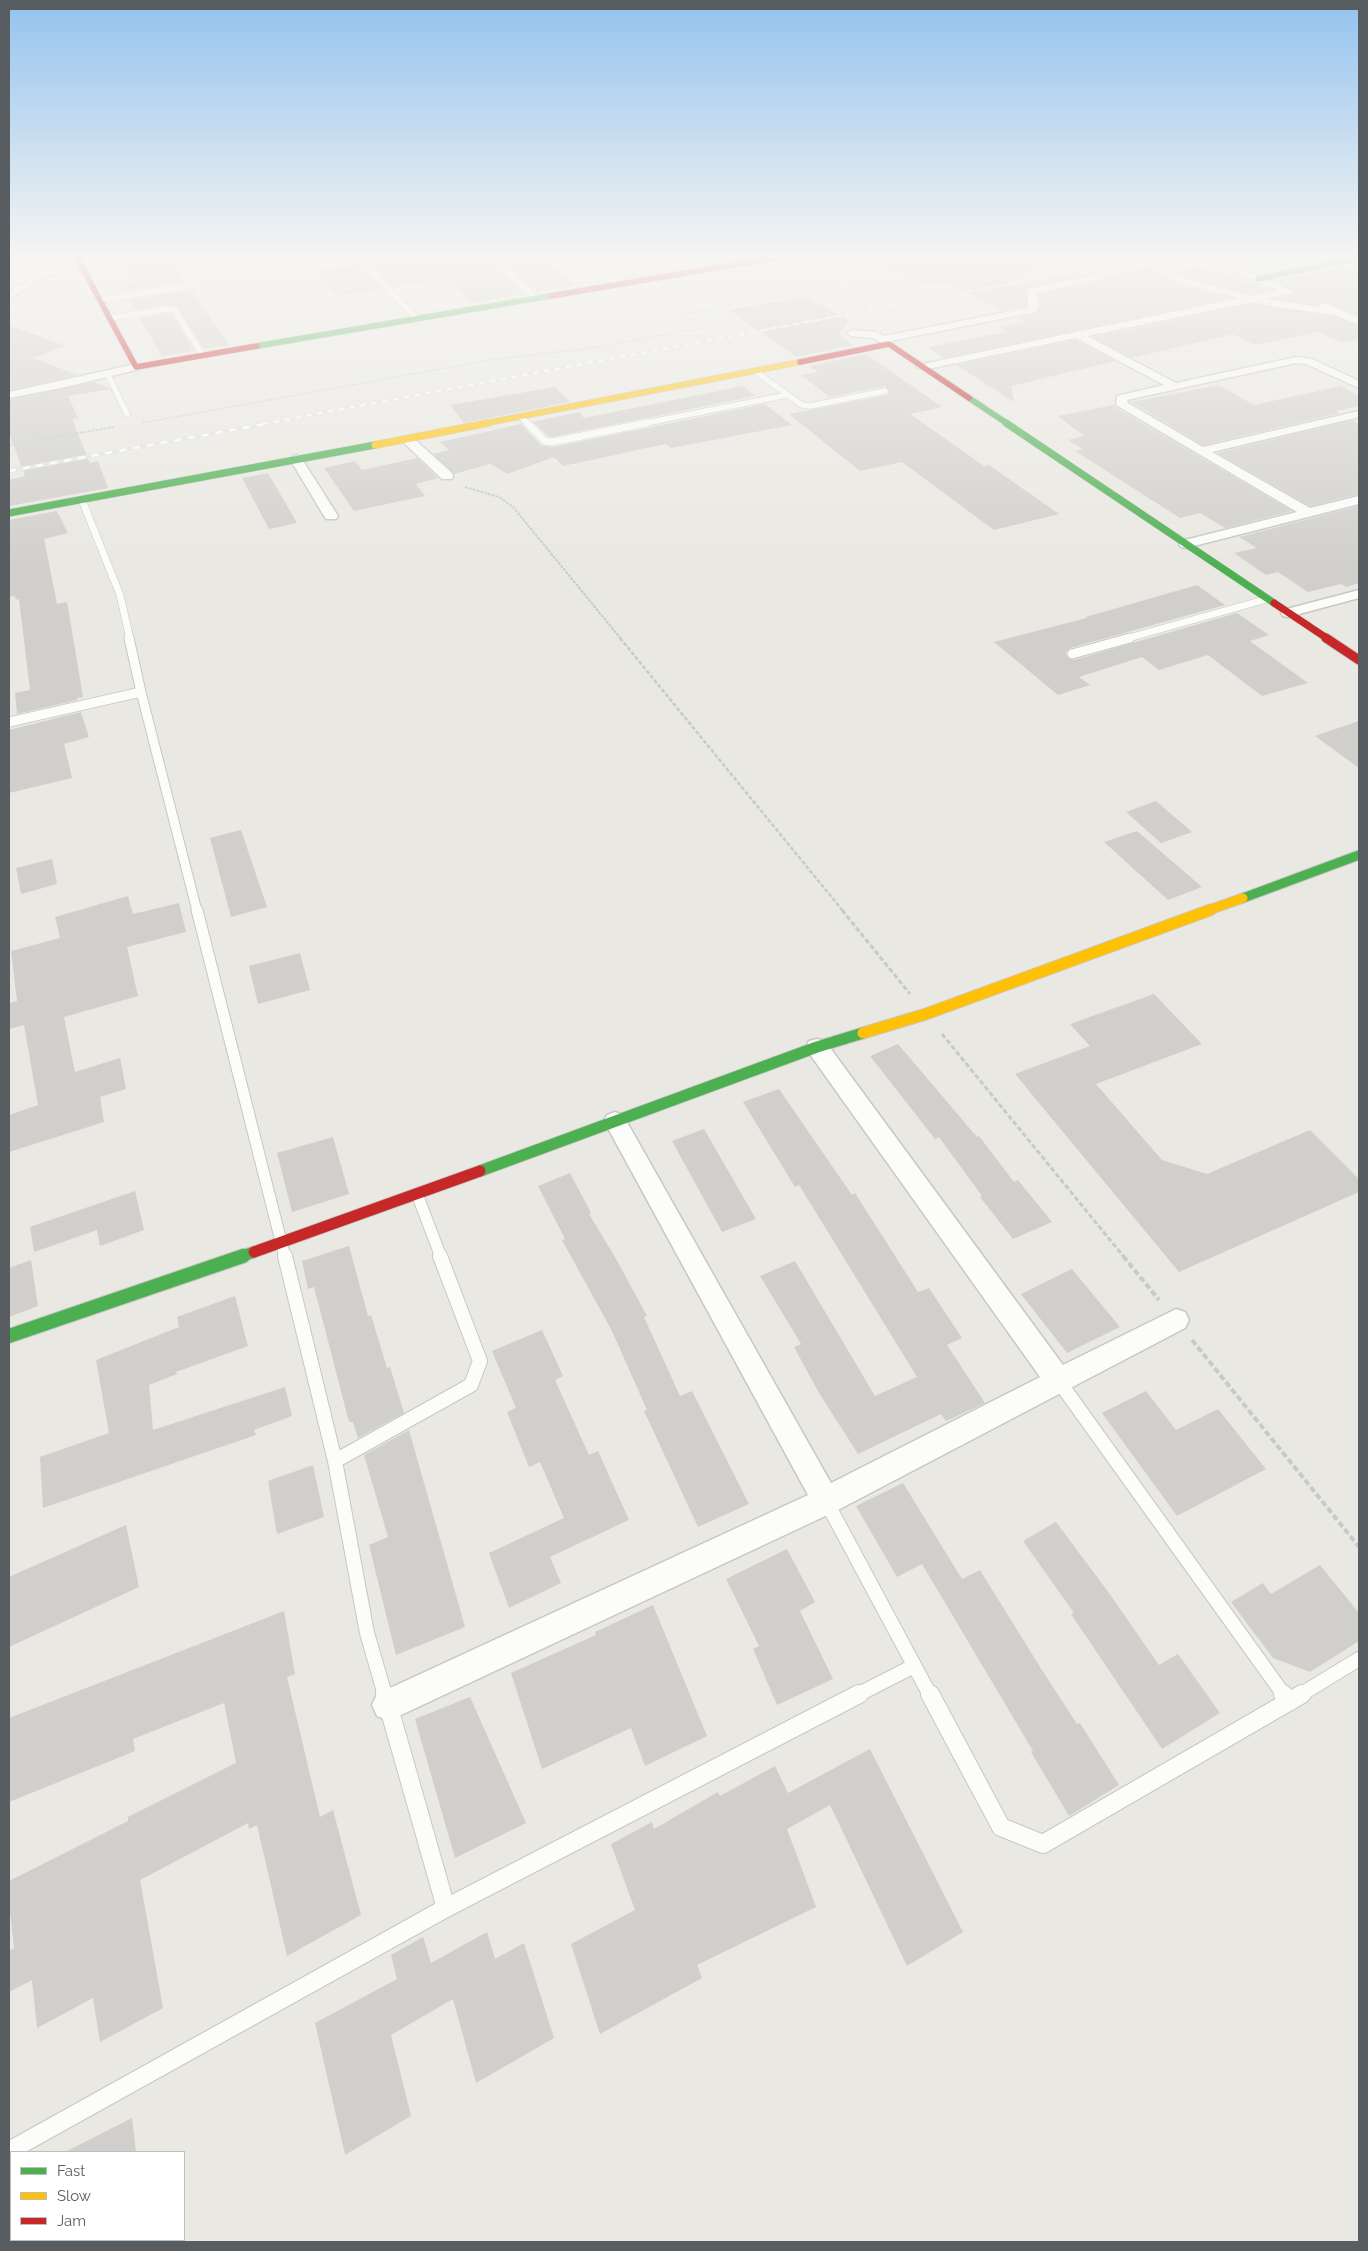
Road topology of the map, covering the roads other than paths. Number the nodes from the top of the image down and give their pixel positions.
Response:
1 (132, 359) edge
2 (184, 359) edge
3 (812, 359) edge
4 (911, 359) edge
5 (963, 359) edge
6 (1123, 359) edge
7 (136, 367) junction
8 (923, 367) junction
9 (756, 372) junction
10 (108, 374) junction
11 (1359, 385) edge
12 (1174, 386) junction
13 (885, 391) dead end
14 (9, 395) edge
15 (787, 395) junction
16 (128, 414) dead end
17 (1359, 414) edge
18 (522, 418) junction
19 (1343, 418) junction
20 (1359, 427) edge
21 (408, 440) junction
22 (1200, 451) junction
23 (296, 459) junction
24 (447, 476) dead end
25 (82, 500) junction
26 (1359, 500) edge
27 (9, 513) edge
28 (1308, 513) junction
29 (331, 516) dead end
30 (1186, 544) junction
31 (1359, 594) edge
32 (1267, 599) junction
33 (1288, 613) junction
34 (1072, 654) dead end
35 (1359, 660) edge
36 (141, 692) junction
37 (9, 722) edge
38 (1359, 855) edge
39 (817, 1048) junction
40 (615, 1121) junction
41 (417, 1194) junction
42 (282, 1244) junction
43 (1176, 1320) dead end
44 (9, 1336) edge
45 (1058, 1380) junction
46 (335, 1461) junction
47 (826, 1501) junction
48 (1359, 1659) edge
49 (914, 1666) junction
50 (1289, 1702) junction
51 (388, 1705) junction
52 (446, 1908) junction
53 (9, 2151) edge

1 - 7 street
2 - 7 street
3 - 9 street
4 - 8 street
5 - 8 street
6 - 12 street
7 - 10 street
8 - 30 street
9 - 15 lane
9 - 18 street
10 - 14 street
10 - 16 lane
11 - 12 street
12 - 22 street
13 - 15 lane
15 - 18 lane
17 - 19 street
18 - 21 street
19 - 20 street
19 - 22 street
21 - 23 street
21 - 24 street
22 - 28 street
23 - 25 street
23 - 29 street
25 - 27 street
25 - 36 lane
26 - 28 street
28 - 30 street
30 - 32 street
31 - 33 street
32 - 33 street
32 - 34 lane
33 - 35 street
36 - 37 lane
36 - 42 lane
38 - 39 street
39 - 40 street
39 - 45 street
40 - 41 street
40 - 47 street
41 - 42 street
41 - 46 lane
42 - 44 street
42 - 46 lane
43 - 45 street
45 - 47 street
45 - 50 lane
46 - 51 lane
47 - 49 lane
47 - 51 street
48 - 50 lane
49 - 50 lane
49 - 52 lane
51 - 52 lane
52 - 53 lane

